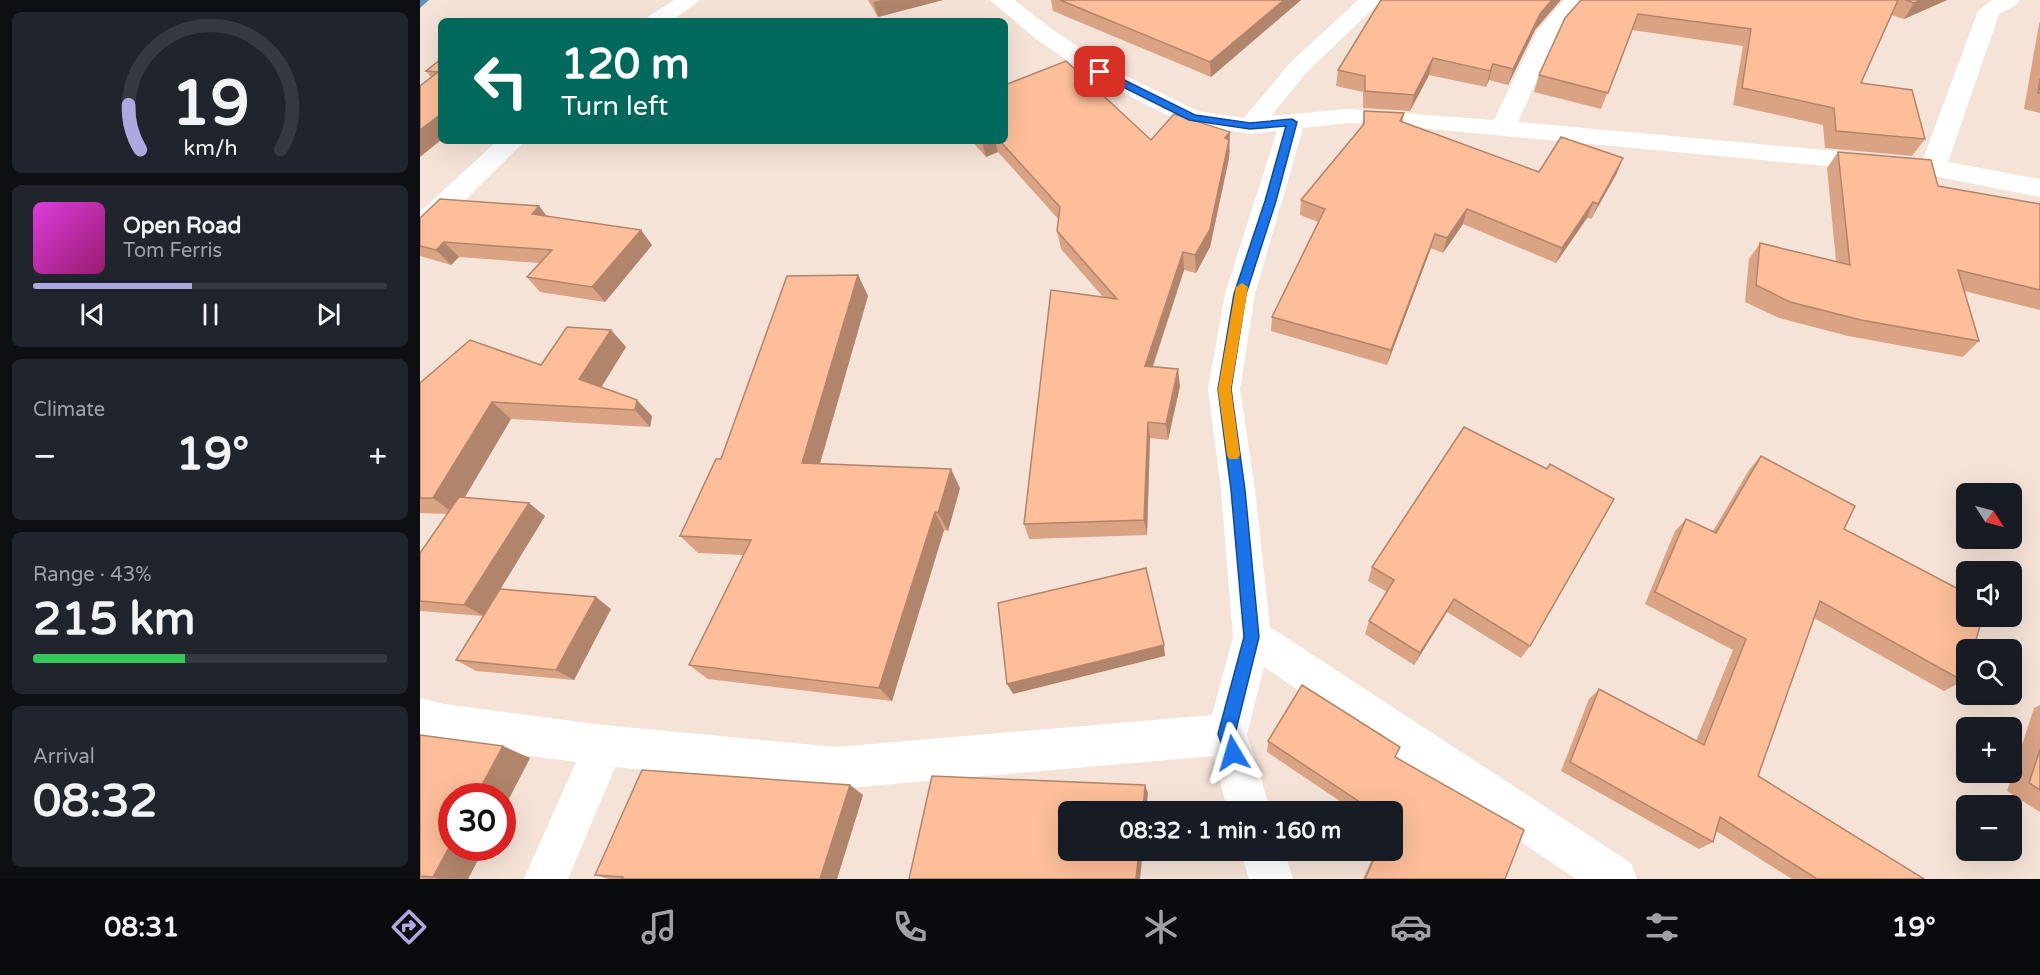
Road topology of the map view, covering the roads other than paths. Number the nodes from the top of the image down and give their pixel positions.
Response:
1 (689, 0) edge
2 (1001, 0) edge
3 (1371, 0) edge
4 (1576, 0) edge
5 (2008, 0) edge
6 (662, 18) edge
7 (1292, 122) junction
8 (1250, 126) junction
9 (1502, 129) junction
10 (509, 144) edge
11 (1933, 168) junction
12 (2040, 188) edge
13 (420, 228) edge
14 (1252, 637) junction
15 (420, 718) edge
16 (1227, 734) junction
17 (604, 745) junction
18 (1247, 801) edge
19 (1265, 861) edge
20 (546, 879) edge
21 (1270, 879) edge
22 (1615, 879) edge

1 - 6 street
2 - 8 street
3 - 8 street
4 - 9 street
5 - 11 street
7 - 8 street
7 - 9 street
7 - 14 street
9 - 11 street
10 - 13 street
11 - 12 street
14 - 16 street
14 - 22 street
15 - 17 street
16 - 17 street
16 - 18 street
17 - 20 street
19 - 21 street

